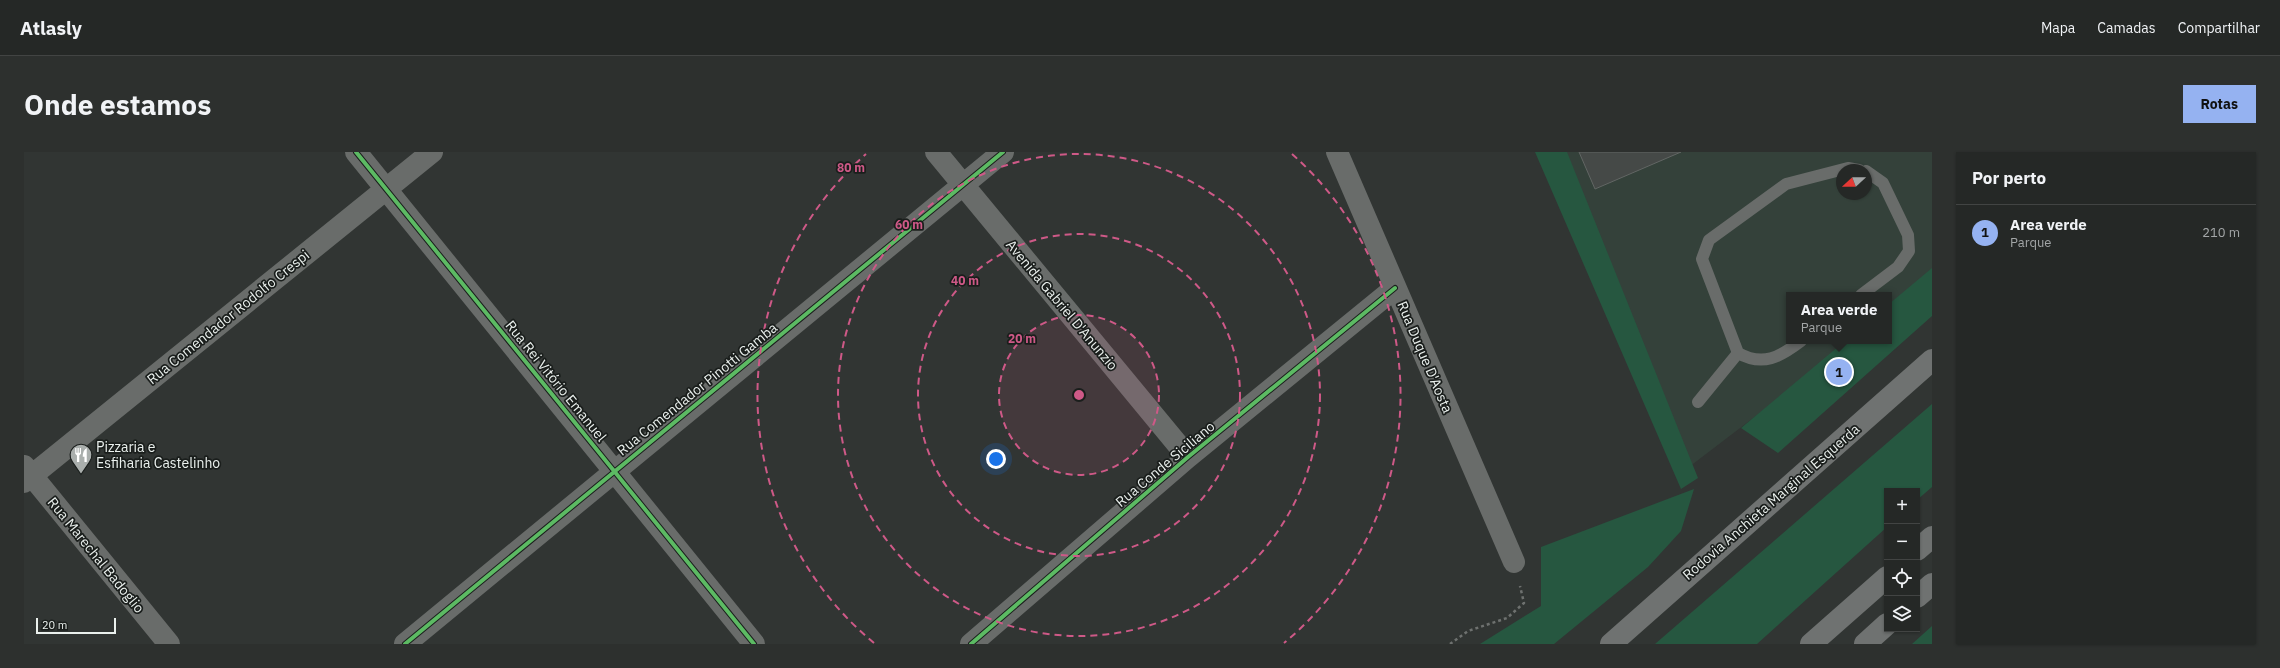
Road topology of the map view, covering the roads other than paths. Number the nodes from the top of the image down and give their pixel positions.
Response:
1 (356, 152) edge
2 (432, 152) edge
3 (936, 152) edge
4 (1002, 152) edge
5 (1337, 152) edge
6 (1836, 171) edge
7 (1872, 176) edge
8 (963, 184) junction
9 (386, 189) junction
10 (1395, 288) junction
11 (1865, 292) edge
12 (1797, 344) edge
13 (1738, 353) junction
14 (1932, 360) edge
15 (1698, 402) dead end
16 (1188, 457) junction
17 (615, 471) junction
18 (27, 475) edge
19 (1932, 537) edge
20 (1920, 547) edge
21 (1514, 562) road end
22 (1884, 580) edge
23 (1932, 584) edge
24 (1918, 596) edge
25 (1884, 627) edge
26 (169, 644) edge
27 (405, 644) edge
28 (754, 644) edge
29 (971, 644) edge
30 (1611, 644) edge
31 (1811, 644) edge
32 (1864, 644) edge

1 - 9 street, Rua Rei Vitório Emanuel
2 - 9 street, Rua Comendador Rodolfo Crespi
3 - 8 street, Avenida Gabriel D'Anunzio
4 - 8 street, Rua Comendador Pinotti Gamba
5 - 10 street, Rua Duque D'Aosta
6 - 13 lane
7 - 11 lane
8 - 16 street, Avenida Gabriel D'Anunzio
8 - 17 street, Rua Comendador Pinotti Gamba
9 - 17 street, Rua Rei Vitório Emanuel
9 - 18 street, Rua Comendador Rodolfo Crespi
10 - 16 street, Rua Conde Siciliano
10 - 21 street, Rua Duque D'Aosta
12 - 13 lane
13 - 15 lane
14 - 30 highway, Rodovia Anchieta Marginal Esquerda
16 - 29 street, Rua Conde Siciliano
17 - 27 street, Rua Comendador Pinotti Gamba
17 - 28 street, Rua Rei Vitório Emanuel
18 - 26 street, Rua Marechal Badoglio
19 - 20 highway
22 - 31 highway
23 - 24 highway
25 - 32 highway

